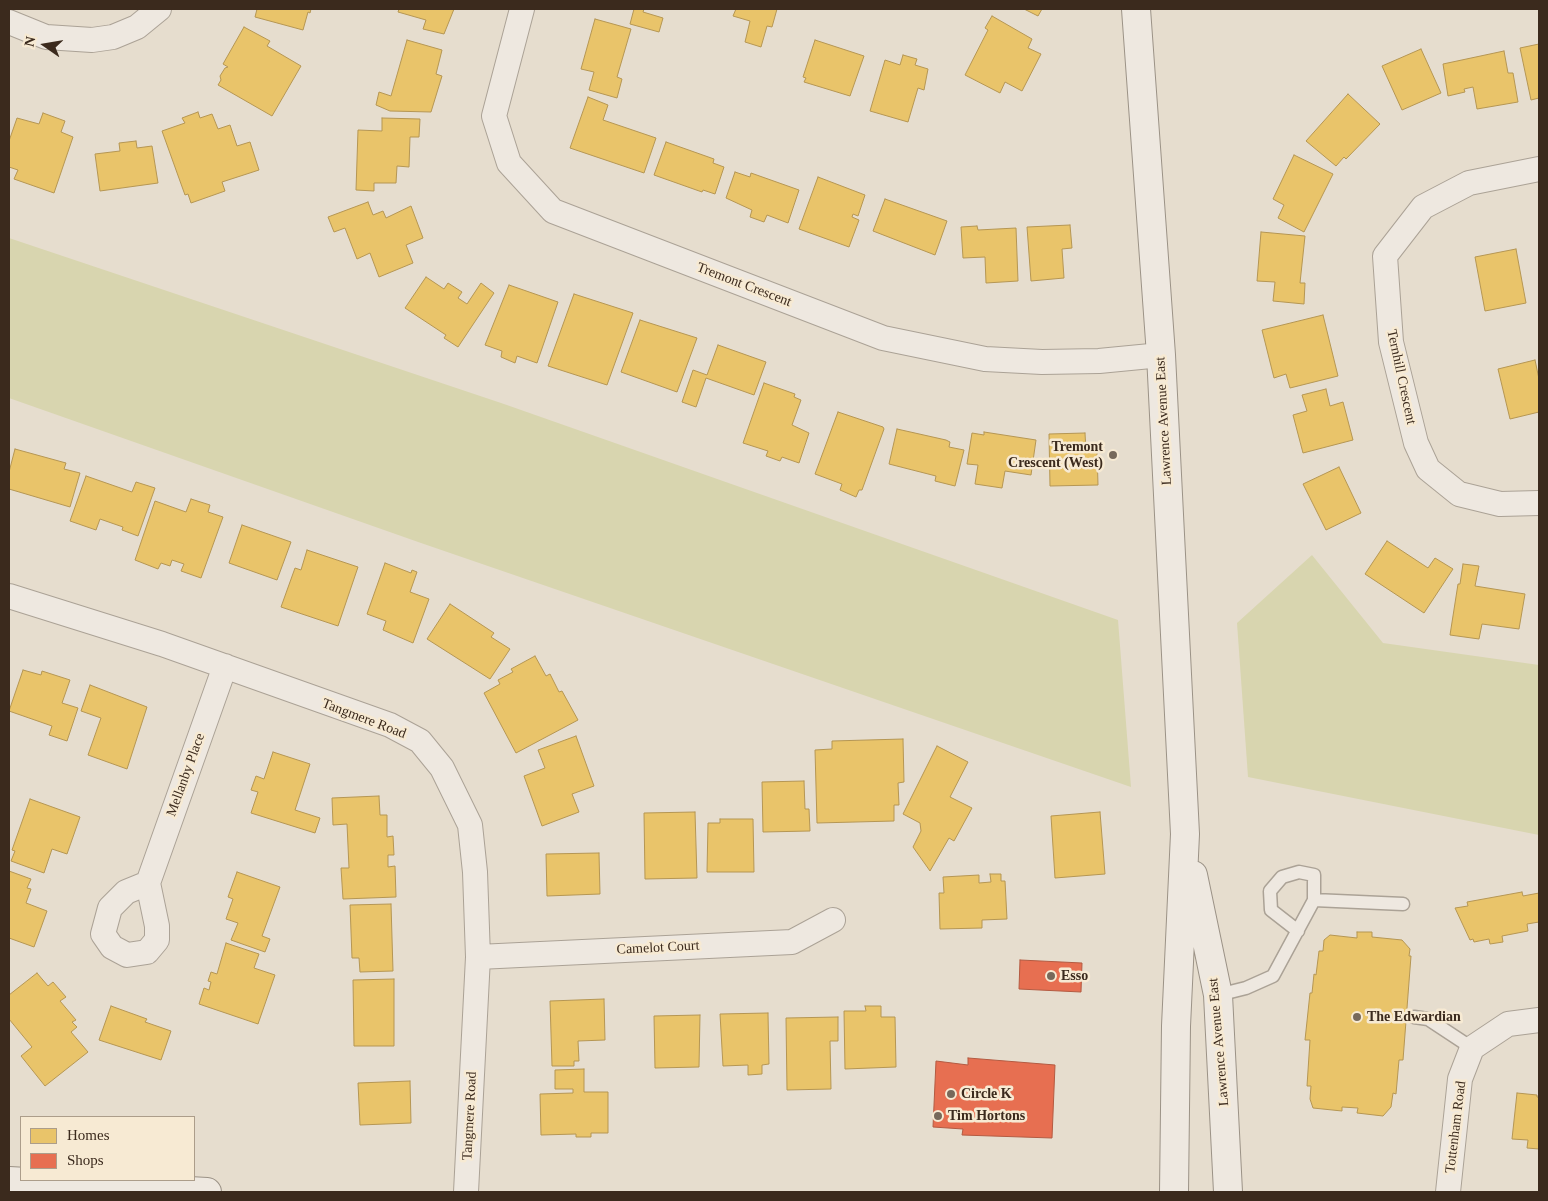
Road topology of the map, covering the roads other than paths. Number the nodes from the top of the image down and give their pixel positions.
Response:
1 (159, 9) edge
2 (522, 9) edge
3 (1136, 9) edge
4 (9, 22) edge
5 (1539, 169) edge
6 (1161, 355) junction
7 (1539, 503) edge
8 (9, 596) edge
9 (225, 666) junction
10 (1185, 834) junction
11 (148, 883) dead end
12 (1314, 900) junction
13 (1403, 904) dead end
14 (833, 920) dead end
15 (1298, 931) junction
16 (478, 957) junction
17 (1218, 995) junction
18 (1414, 1017) dead end
19 (1539, 1020) edge
20 (1472, 1048) junction
21 (9, 1182) edge
22 (208, 1192) edge
23 (466, 1192) edge
24 (1174, 1192) edge
25 (1228, 1192) edge
26 (1448, 1192) edge

1 - 4 street
2 - 6 street, Tremont Crescent
3 - 6 main road, Lawrence Avenue East
5 - 7 street, Ternhill Crescent
6 - 10 main road, Lawrence Avenue East
8 - 9 street, Tangmere Road
9 - 11 street, Mellanby Place
9 - 16 street, Tangmere Road
10 - 17 main road, Lawrence Avenue East
10 - 24 main road, Lawrence Avenue East
12 - 13 lane
12 - 15 lane
12 - 15 lane
14 - 16 street, Camelot Court
15 - 17 lane
16 - 23 street, Tangmere Road
17 - 25 main road, Lawrence Avenue East
18 - 20 lane
19 - 20 street
20 - 26 street, Tottenham Road
21 - 22 main road

